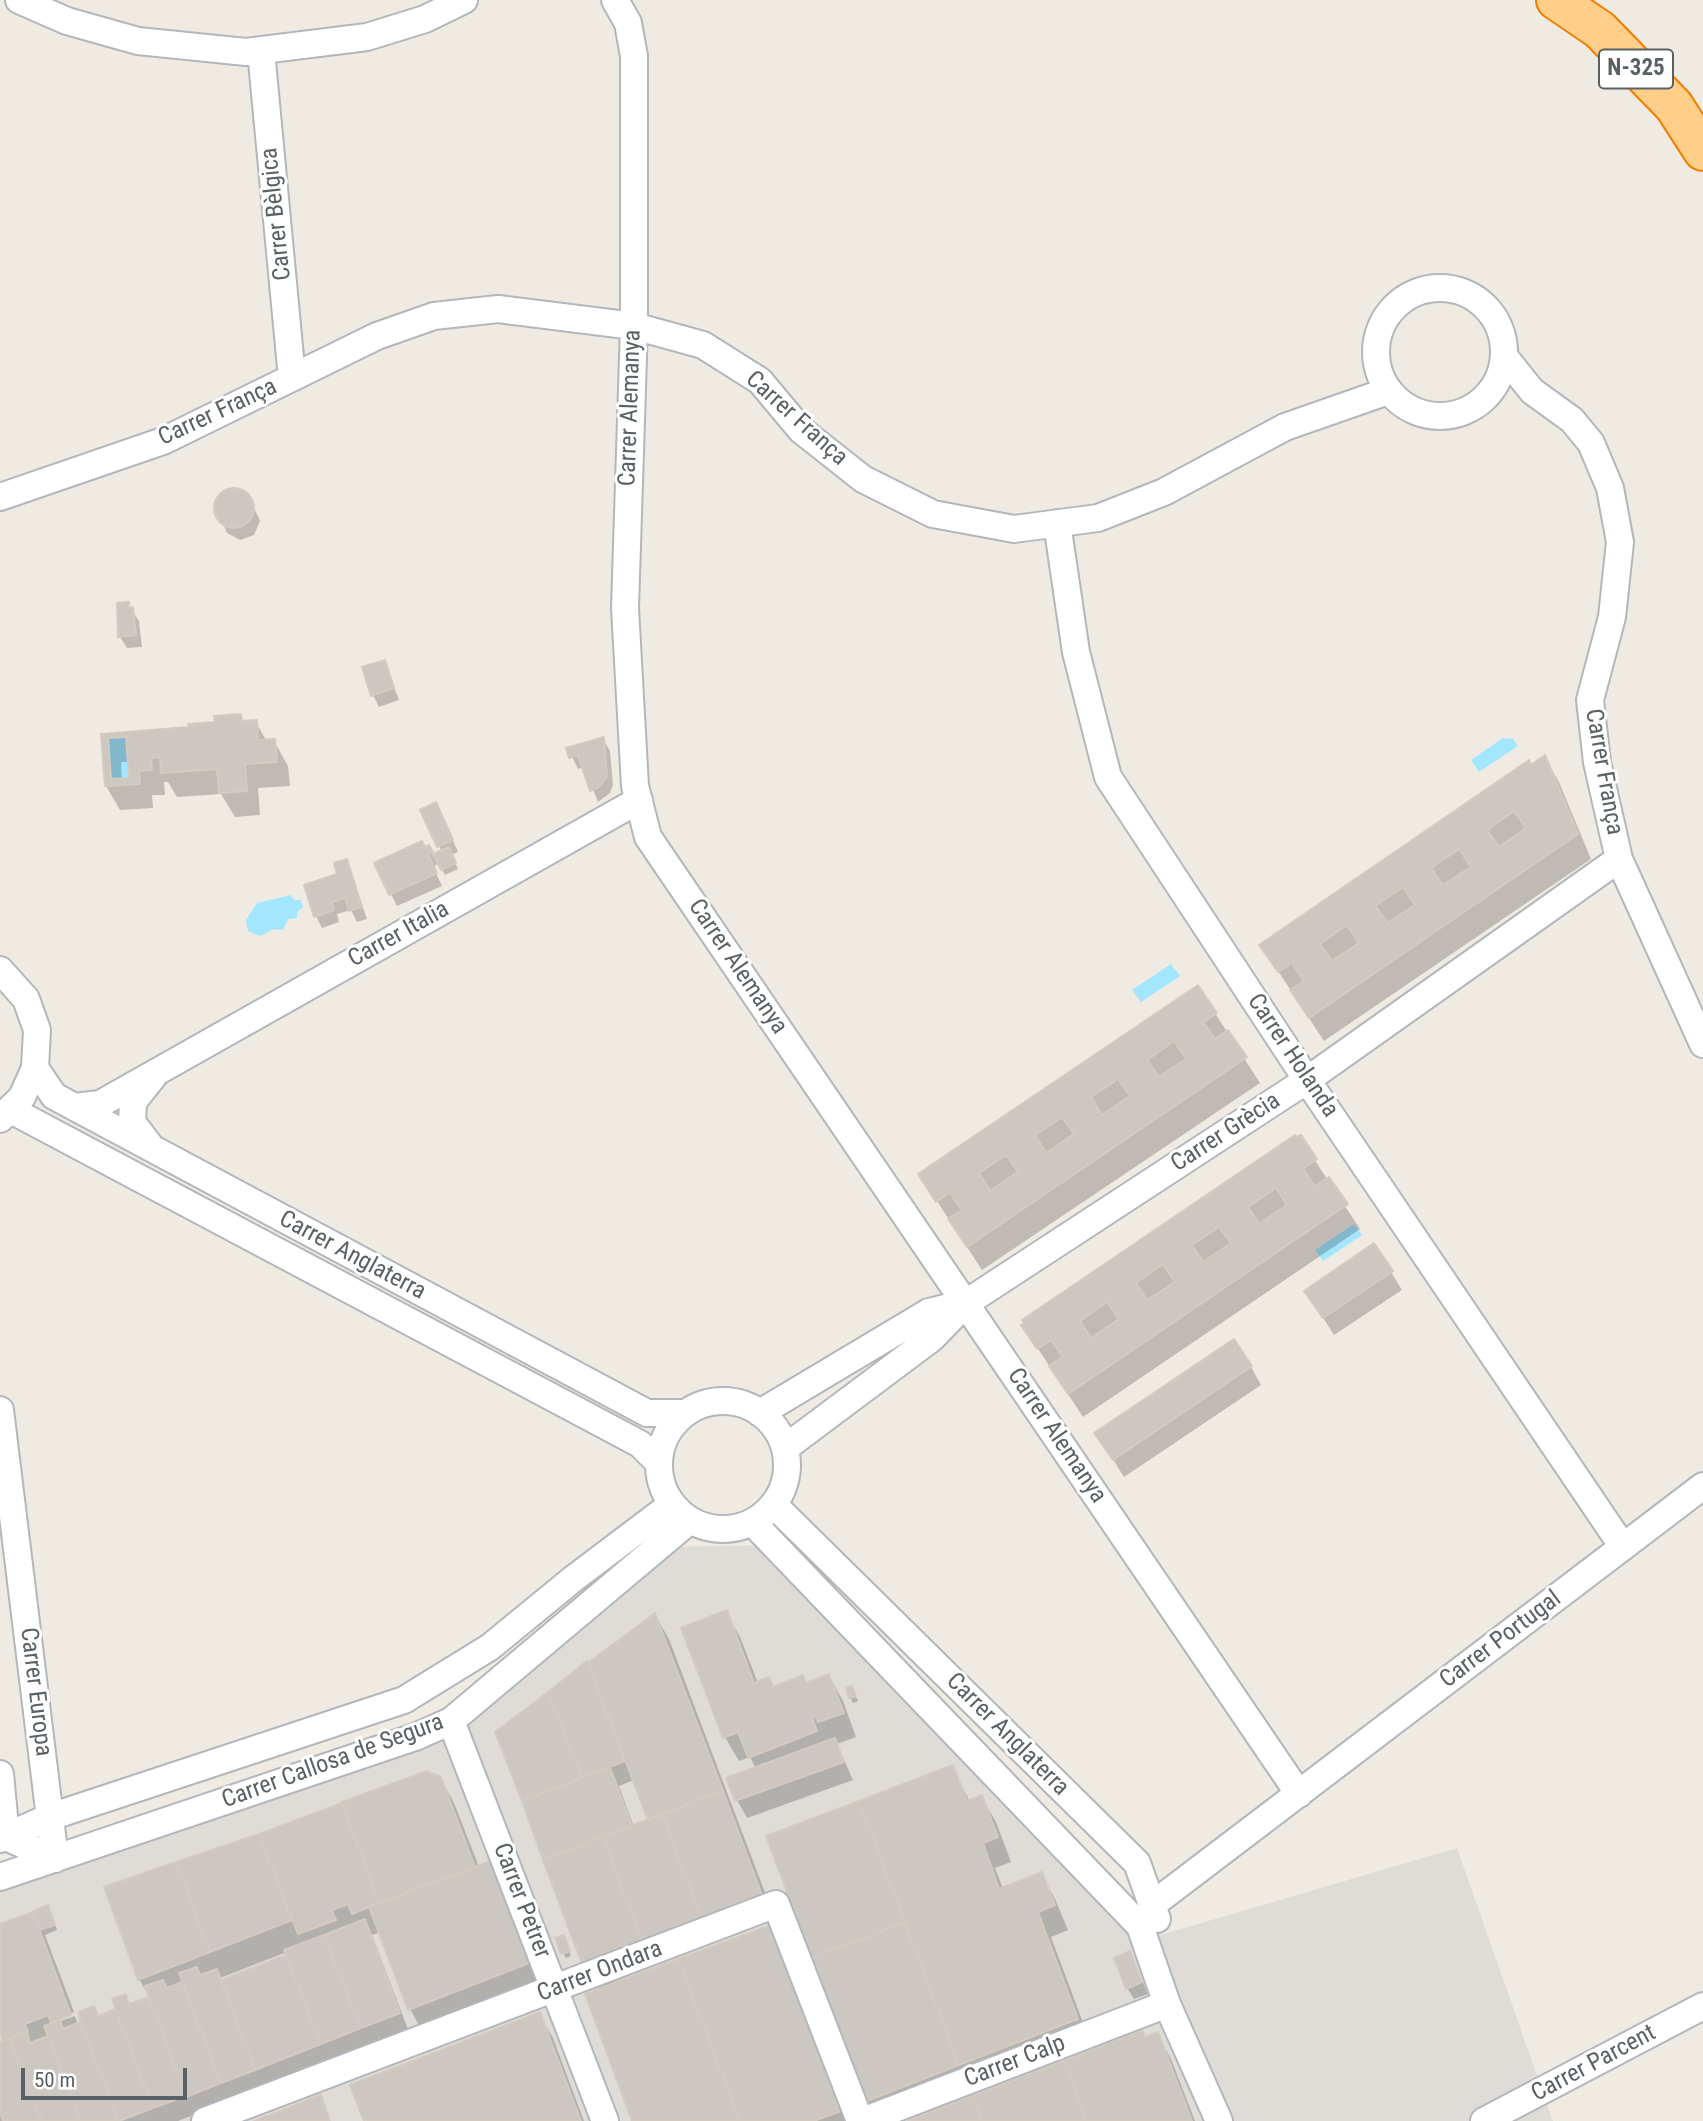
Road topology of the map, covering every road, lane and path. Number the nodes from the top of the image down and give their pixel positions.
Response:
1 (19, 0) edge
2 (464, 0) edge
3 (615, 0) edge
4 (1556, 0) edge
5 (261, 51) junction
6 (1703, 151) edge
7 (634, 326) junction
8 (1504, 356) junction
9 (292, 378) junction
10 (1388, 391) junction
11 (1491, 391) junction
12 (1532, 391) junction
13 (0, 497) edge
14 (1057, 523) junction
15 (639, 800) junction
16 (1619, 859) junction
17 (0, 970) edge
18 (1703, 1044) edge
19 (35, 1068) junction
20 (158, 1070) junction
21 (1307, 1080) junction
22 (75, 1107) junction
23 (5, 1115) edge
24 (153, 1149) junction
25 (966, 1303) junction
26 (0, 1410) edge
27 (684, 1413) junction
28 (760, 1413) junction
29 (785, 1448) junction
30 (659, 1462) junction
31 (1703, 1486) edge
32 (774, 1505) junction
33 (680, 1513) junction
34 (753, 1522) junction
35 (1623, 1547) junction
36 (451, 1721) junction
37 (0, 1774) edge
38 (1299, 1794) junction
39 (50, 1817) junction
40 (3, 1838) edge
41 (55, 1859) junction
42 (0, 1877) edge
43 (1152, 1905) junction
44 (554, 1989) junction
45 (1167, 2004) junction
46 (1703, 2006) edge
47 (205, 2121) edge
48 (605, 2121) edge
49 (862, 2121) edge
50 (1219, 2121) edge
51 (1484, 2121) edge

1 - 5 street
2 - 5 street
3 - 7 street, Carrer Alemanya
4 - 6 highway, N-325
5 - 9 street, Carrer Bèlgica
7 - 9 street, Carrer França
7 - 14 street, Carrer França
7 - 15 street, Carrer Alemanya
8 - 10 street
8 - 11 street
8 - 12 street, Carrer França
9 - 13 street, Carrer França
10 - 11 street
10 - 14 street, Carrer França
11 - 12 street
12 - 16 street, Carrer França
14 - 21 street, Carrer Holanda
15 - 20 street, Carrer Italia
15 - 25 street, Carrer Alemanya
16 - 18 street, Carrer França
16 - 21 street, Carrer Grècia
17 - 19 street
19 - 22 street, Carrer Anglaterra
19 - 23 street
20 - 22 street, Carrer Italia
20 - 24 street, Carrer Italia
21 - 25 street, Carrer Grècia
21 - 35 street, Carrer Holanda
22 - 24 street, Carrer Anglaterra
23 - 30 street, Carrer Anglaterra
24 - 27 street, Carrer Anglaterra
25 - 28 street, Carrer Grècia
25 - 29 street, Carrer Grècia
25 - 38 street, Carrer Alemanya
26 - 39 street, Carrer Europa
27 - 28 street
27 - 30 street
28 - 29 street
29 - 32 street
30 - 33 street
31 - 35 street, Carrer Portugal
32 - 34 street
32 - 43 street, Carrer Anglaterra
33 - 34 street
33 - 36 street, Carrer Callosa de Segura
33 - 39 street, Carrer Callosa de Segura
34 - 45 street
35 - 38 street, Carrer Portugal
36 - 41 street, Carrer Callosa de Segura
36 - 44 street, Carrer Petrer
37 - 40 street, Carrer Europa
38 - 43 street, Carrer Portugal
39 - 40 street, Carrer Callosa de Segura
39 - 41 street, Carrer Europa
40 - 41 street
41 - 42 street, Carrer Callosa de Segura
43 - 45 street, Carrer Anglaterra
44 - 47 street, Carrer Ondara
44 - 48 street, Carrer Petrer
44 - 49 street, Carrer Ondara
45 - 49 street, Carrer Calp
45 - 50 street
46 - 51 street, Carrer Parcent

